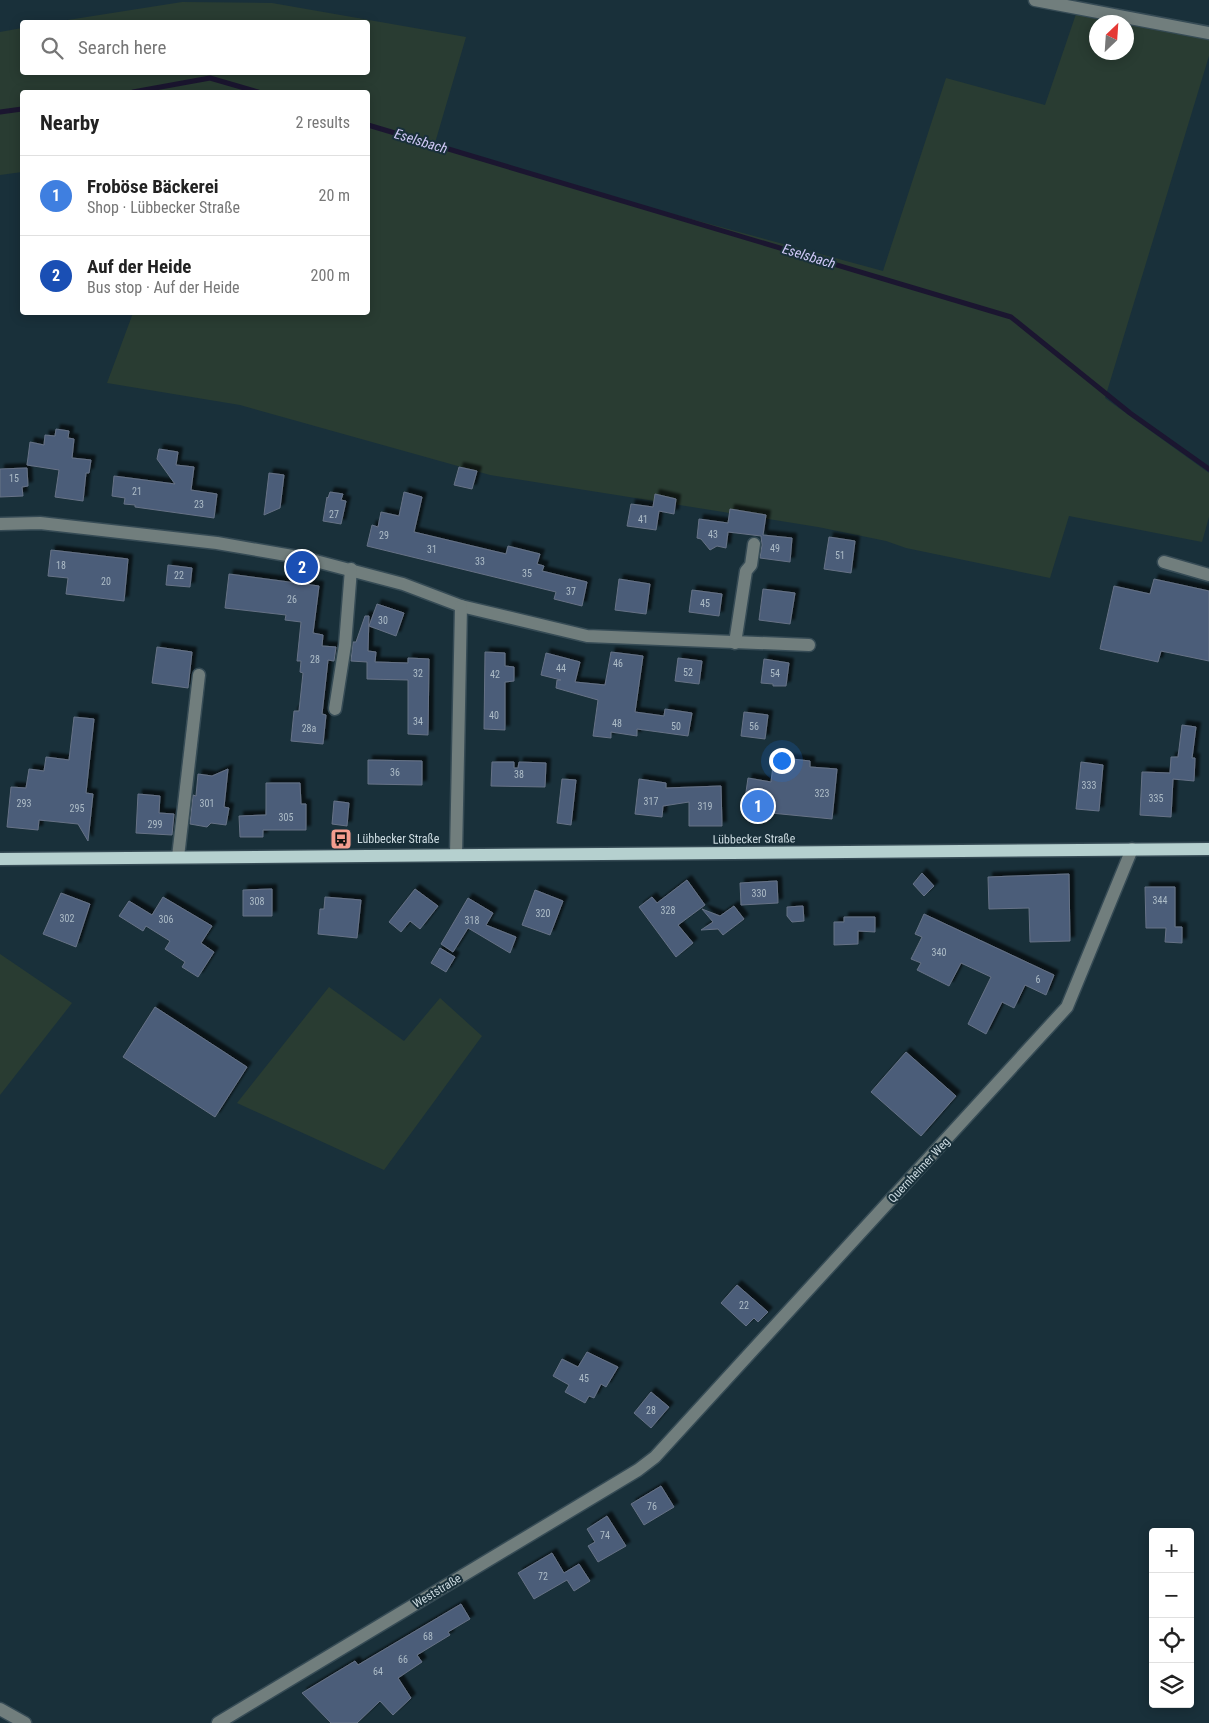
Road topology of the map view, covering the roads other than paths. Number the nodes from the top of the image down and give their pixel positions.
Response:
1 (1035, 0) edge
2 (1209, 33) edge
3 (0, 524) edge
4 (754, 544) dead end
5 (1164, 562) dead end
6 (351, 569) junction
7 (1209, 575) edge
8 (461, 606) junction
9 (735, 643) junction
10 (809, 645) dead end
11 (199, 675) dead end
12 (335, 709) dead end
13 (1132, 849) junction
14 (1209, 849) edge
15 (456, 855) junction
16 (178, 858) junction
17 (0, 859) edge
18 (655, 1457) joint
19 (0, 1709) edge
20 (25, 1723) edge
21 (218, 1723) edge

1 - 2 street
3 - 6 street
4 - 9 street
5 - 7 street
6 - 8 street
6 - 12 street
8 - 9 street
8 - 15 street
9 - 10 street
11 - 16 street
13 - 14 main road, Lübbecker Straße
13 - 15 main road, Lübbecker Straße
13 - 18 street, Quernheimer Weg
15 - 16 main road, Lübbecker Straße
16 - 17 main road, Lübbecker Straße
18 - 21 street, Weststraße
19 - 20 street

